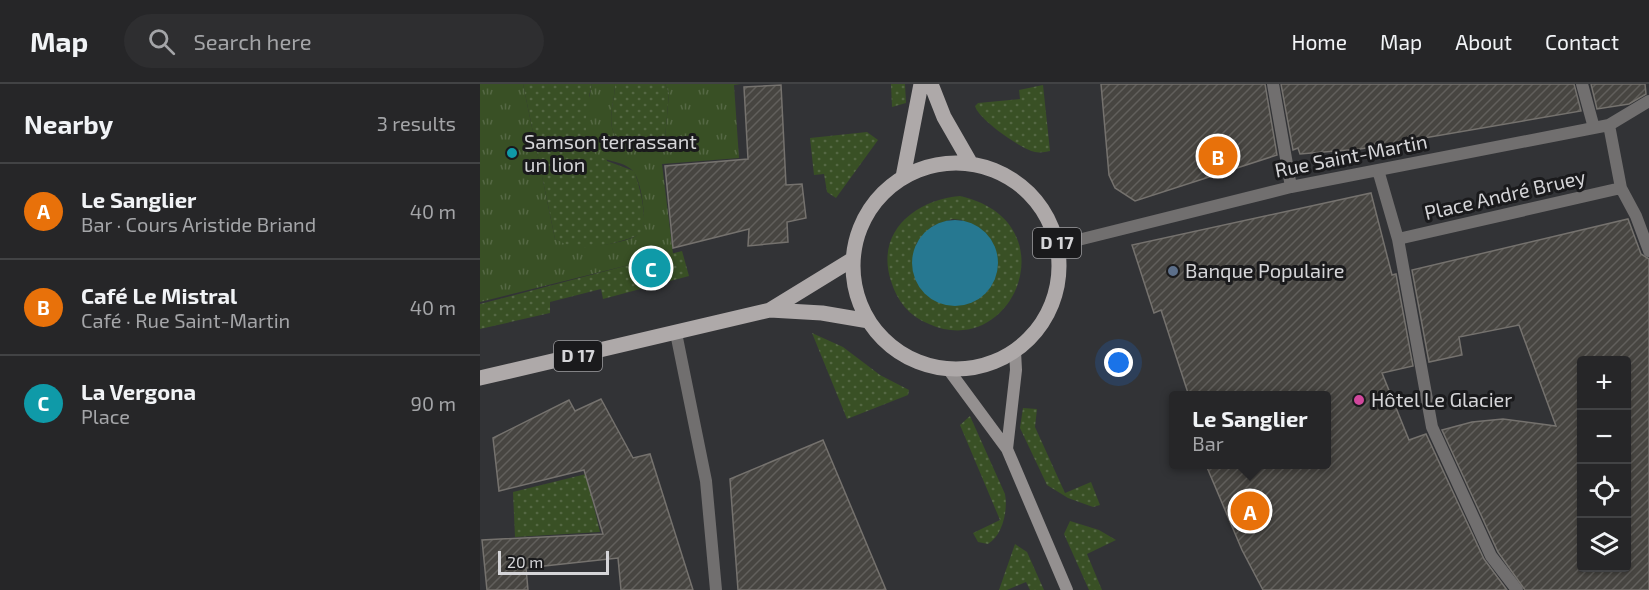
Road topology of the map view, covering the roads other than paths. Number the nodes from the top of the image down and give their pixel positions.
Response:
1 (921, 84) edge
2 (931, 84) edge
3 (1273, 84) edge
4 (1582, 84) edge
5 (1649, 101) edge
6 (1609, 125) junction
7 (1594, 128) junction
8 (971, 164) junction
9 (1378, 170) junction
10 (903, 177) junction
11 (1291, 187) junction
12 (1621, 188) junction
13 (1398, 239) junction
14 (1058, 245) junction
15 (1649, 251) edge
16 (853, 259) junction
17 (770, 310) junction
18 (869, 321) junction
19 (676, 333) junction
20 (1015, 351) junction
21 (948, 369) junction
22 (480, 378) edge
23 (1007, 449) junction
24 (716, 590) edge
25 (1066, 590) edge
26 (1517, 590) edge

1 - 10 main road
2 - 8 main road
3 - 11 street
4 - 7 street
5 - 6 street, Rue Saint-Martin
6 - 7 street, Rue Saint-Martin
6 - 12 street
7 - 9 street, Rue Saint-Martin
8 - 10 main road
8 - 14 main road, D 17
9 - 11 street, Rue Saint-Martin
9 - 13 street
10 - 16 main road, D 17
11 - 14 street, Rue Saint-Martin
12 - 13 street, Place André Bruey
12 - 15 street
13 - 26 street
14 - 20 main road, D 17
16 - 17 main road, D 17
16 - 18 main road, D 17
17 - 18 main road, D 17
17 - 19 main road, D 17
18 - 21 main road, D 17
19 - 22 main road, D 17
19 - 24 street
20 - 21 main road, D 17
20 - 23 main road
21 - 23 main road
23 - 25 main road

